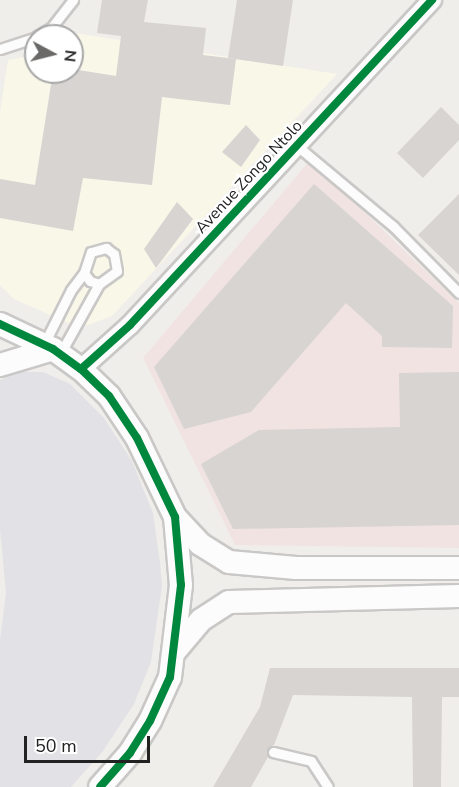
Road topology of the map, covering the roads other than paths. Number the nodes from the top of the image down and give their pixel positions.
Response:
1 (73, 0) edge
2 (432, 0) edge
3 (54, 24) edge
4 (24, 41) edge
5 (0, 49) edge
6 (296, 145) junction
7 (84, 273) junction
8 (99, 284) junction
9 (459, 293) edge
10 (0, 324) edge
11 (52, 349) junction
12 (0, 364) edge
13 (81, 369) junction
14 (175, 516) junction
15 (459, 568) edge
16 (459, 596) edge
17 (175, 651) junction
18 (273, 753) dead end
19 (100, 787) edge
20 (328, 787) edge

1 - 3 lane
2 - 6 street, Avenue Zongo Ntolo
4 - 5 lane
6 - 9 lane
6 - 13 street, Avenue Zongo Ntolo
7 - 8 lane
7 - 8 lane
7 - 11 lane
8 - 11 lane
10 - 11 street
11 - 12 street
11 - 13 street
13 - 14 street
14 - 15 street
14 - 17 street
16 - 17 street
17 - 19 street
18 - 20 lane

